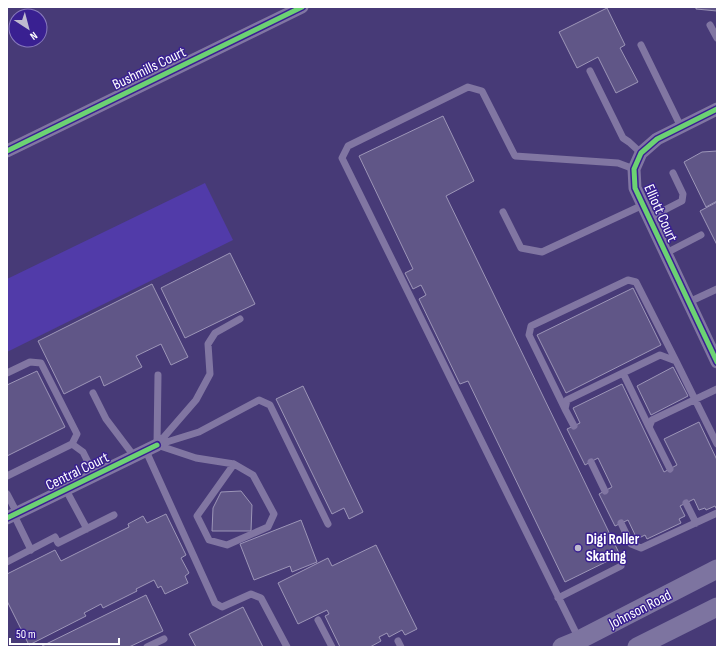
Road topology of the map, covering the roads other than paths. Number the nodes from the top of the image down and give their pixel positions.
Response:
1 (302, 7) edge
2 (710, 24) dead end
3 (717, 38) edge
4 (641, 46) dead end
5 (590, 71) dead end
6 (717, 109) edge
7 (681, 127) junction
8 (7, 151) edge
9 (641, 153) junction
10 (634, 170) junction
11 (673, 173) dead end
12 (643, 205) junction
13 (503, 212) dead end
14 (649, 218) junction
15 (701, 235) dead end
16 (666, 253) junction
17 (717, 289) edge
18 (689, 302) junction
19 (240, 320) dead end
20 (676, 361) junction
21 (717, 362) edge
22 (7, 372) edge
23 (623, 373) junction
24 (158, 375) dead end
25 (717, 388) edge
26 (93, 393) dead end
27 (695, 399) junction
28 (565, 408) junction
29 (574, 426) dead end
30 (650, 427) junction
31 (72, 444) junction
32 (717, 444) edge
33 (146, 451) junction
34 (591, 462) dead end
35 (234, 464) junction
36 (670, 469) dead end
37 (7, 476) edge
38 (95, 476) junction
39 (66, 490) junction
40 (605, 491) dead end
41 (7, 494) edge
42 (686, 503) dead end
43 (717, 513) edge
44 (13, 515) edge
45 (114, 515) dead end
46 (621, 523) dead end
47 (696, 523) junction
48 (328, 524) dead end
49 (86, 529) junction
50 (31, 550) junction
51 (7, 562) edge
52 (621, 566) dead end
53 (717, 569) edge
54 (558, 598) junction
55 (717, 607) edge
56 (318, 620) dead end
57 (164, 639) dead end
58 (579, 640) junction
59 (147, 647) edge
60 (286, 647) edge
61 (332, 647) edge
62 (562, 647) edge
63 (637, 647) edge

1 - 8 street, Bushmills Court
2 - 3 lane
4 - 7 lane
5 - 9 lane
6 - 7 street, Elliott Court
7 - 9 street, Elliott Court
9 - 10 street, Elliott Court
10 - 12 street, Elliott Court
10 - 54 lane
11 - 14 lane
12 - 13 lane
12 - 14 street, Elliott Court
14 - 16 street, Elliott Court
15 - 16 lane
16 - 18 street, Elliott Court
17 - 18 lane
18 - 21 street, Elliott Court
19 - 33 lane
20 - 23 lane
20 - 27 lane
20 - 28 lane
22 - 31 lane
23 - 28 lane
23 - 30 lane
24 - 33 lane
25 - 27 lane
26 - 33 lane
27 - 30 lane
27 - 32 lane
28 - 29 lane
30 - 36 lane
31 - 37 lane
31 - 38 lane
33 - 35 lane
33 - 38 street, Central Court
33 - 48 lane
33 - 60 lane
34 - 40 lane
35 - 35 lane
38 - 39 street, Central Court
39 - 44 street, Central Court
39 - 49 lane
41 - 44 lane
42 - 47 lane
43 - 47 lane
44 - 50 lane
45 - 49 lane
46 - 47 lane
49 - 50 lane
50 - 51 lane
52 - 54 lane
53 - 58 main road, Johnson Road
54 - 58 lane
55 - 63 main road
56 - 61 lane
57 - 59 lane
58 - 62 main road, Johnson Road

